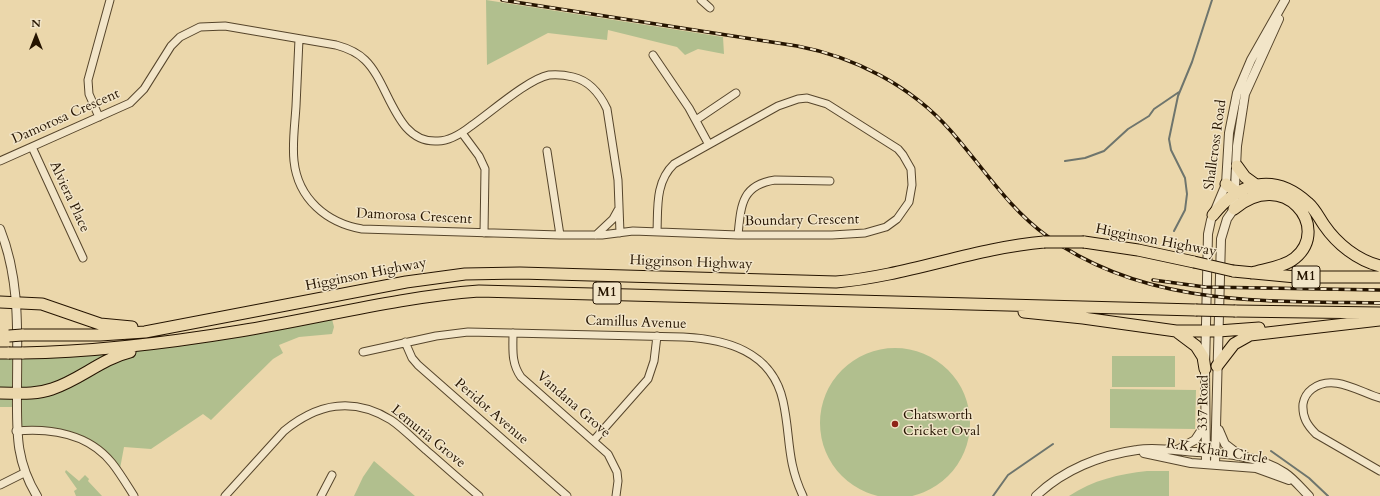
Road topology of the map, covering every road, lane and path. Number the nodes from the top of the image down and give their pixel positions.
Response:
1 (110, 0) edge
2 (701, 0) edge
3 (1284, 2) edge
4 (710, 8) dead end
5 (299, 39) junction
6 (653, 55) dead end
7 (736, 93) dead end
8 (99, 117) junction
9 (696, 120) junction
10 (462, 133) junction
11 (708, 144) junction
12 (32, 147) junction
13 (547, 151) dead end
14 (0, 161) edge
15 (1237, 166) junction
16 (830, 180) dead end
17 (1226, 184) junction
18 (1257, 190) junction
19 (1236, 192) junction
20 (1234, 209) junction
21 (618, 210) junction
22 (1213, 215) junction
23 (0, 229) edge
24 (657, 232) junction
25 (484, 233) junction
26 (620, 233) junction
27 (596, 235) junction
28 (738, 235) junction
29 (560, 236) junction
30 (83, 258) dead end
31 (1380, 266) edge
32 (1252, 273) junction
33 (1380, 277) edge
34 (0, 302) edge
35 (16, 302) junction
36 (930, 303) junction
37 (1380, 313) edge
38 (221, 318) junction
39 (1380, 320) edge
40 (1324, 326) junction
41 (240, 331) junction
42 (1176, 331) junction
43 (1218, 331) junction
44 (1206, 332) junction
45 (513, 333) junction
46 (4, 336) edge
47 (656, 336) junction
48 (405, 342) junction
49 (14, 348) edge
50 (363, 352) dead end
51 (1217, 366) junction
52 (1205, 369) junction
53 (0, 393) edge
54 (17, 393) junction
55 (1380, 398) edge
56 (1216, 421) junction
57 (1205, 425) junction
58 (16, 431) junction
59 (594, 440) junction
60 (1172, 451) junction
61 (1128, 452) junction
62 (1206, 452) junction
63 (1215, 453) junction
64 (1242, 456) junction
65 (1206, 464) junction
66 (1215, 464) junction
67 (1380, 471) edge
68 (24, 473) junction
69 (332, 475) dead end
70 (0, 485) edge
71 (1300, 487) junction
72 (37, 496) edge
73 (134, 496) edge
74 (225, 496) edge
75 (321, 496) edge
76 (479, 496) edge
77 (567, 496) edge
78 (616, 496) edge
79 (803, 496) edge
80 (1036, 496) edge
81 (1309, 496) edge

1 - 8 street
2 - 4 street
3 - 15 street, Shallcross Road
3 - 17 street, Shallcross Road
5 - 8 street, Damorosa Crescent
5 - 10 street, Damorosa Crescent
5 - 25 street, Damorosa Crescent
6 - 9 street
7 - 9 street
8 - 12 street, Damorosa Crescent
9 - 11 street
10 - 21 street, Damorosa Crescent
10 - 25 street
11 - 24 street, Boundary Crescent
11 - 28 street, Boundary Crescent
12 - 14 street, Damorosa Crescent
12 - 30 street, Alviera Place
13 - 29 street
15 - 18 highway
15 - 19 street, Shallcross Road
16 - 28 street
17 - 19 highway
17 - 22 street, Shallcross Road
18 - 19 highway
18 - 20 highway
18 - 31 highway
18 - 32 highway
19 - 20 street, Shallcross Road
19 - 22 highway
20 - 43 street, Shallcross Road
21 - 26 street, Damorosa Crescent
21 - 27 street
22 - 44 street, Shallcross Road
23 - 35 street
24 - 26 street, Damorosa Crescent
24 - 28 street, Boundary Crescent
25 - 29 street, Damorosa Crescent
26 - 27 street, Damorosa Crescent
27 - 29 street, Damorosa Crescent
32 - 33 highway, Higginson Highway / M1
32 - 38 highway, Higginson Highway / M1, bridge
34 - 35 highway
35 - 38 highway
35 - 49 street
36 - 37 highway, Higginson Highway / M1, bridge
36 - 41 highway, Higginson Highway / M1
36 - 42 highway
38 - 49 highway, Higginson Highway / M1
39 - 40 highway
40 - 43 highway
40 - 51 highway
41 - 49 highway, Higginson Highway / M1
41 - 54 highway
42 - 44 highway
42 - 52 highway
43 - 44 highway
43 - 51 street, Shallcross Road
44 - 52 street, Shallcross Road
45 - 47 street, Camillus Avenue
45 - 48 street, Camillus Avenue
45 - 59 street, Vandana Grove
46 - 49 highway, Higginson Highway / M1, bridge
47 - 59 street
47 - 79 street, Camillus Avenue
48 - 50 street, Camillus Avenue
48 - 77 street, Peridot Avenue
49 - 54 street
51 - 56 street, 337 Road
52 - 57 street, 337 Road
53 - 54 highway
54 - 58 street
55 - 67 street
56 - 63 street, 337 Road
56 - 64 street
57 - 60 street
57 - 62 street, 337 Road
58 - 68 street
58 - 73 street
59 - 78 street, Vandana Grove
60 - 61 street, R.K. Khan Circle
60 - 62 street, R.K. Khan Circle
61 - 65 street, R.K. Khan Circle
61 - 80 street, R.K. Khan Circle
62 - 63 street, R.K. Khan Circle
62 - 65 street, 337 Road
63 - 64 street, R.K. Khan Circle
63 - 66 street, 337 Road
64 - 71 street, R.K. Khan Circle
65 - 66 street, R.K. Khan Circle
66 - 71 street, R.K. Khan Circle
68 - 70 street
68 - 72 street
69 - 75 street
71 - 81 street, R.K. Khan Circle
74 - 76 street, Lemuria Grove

